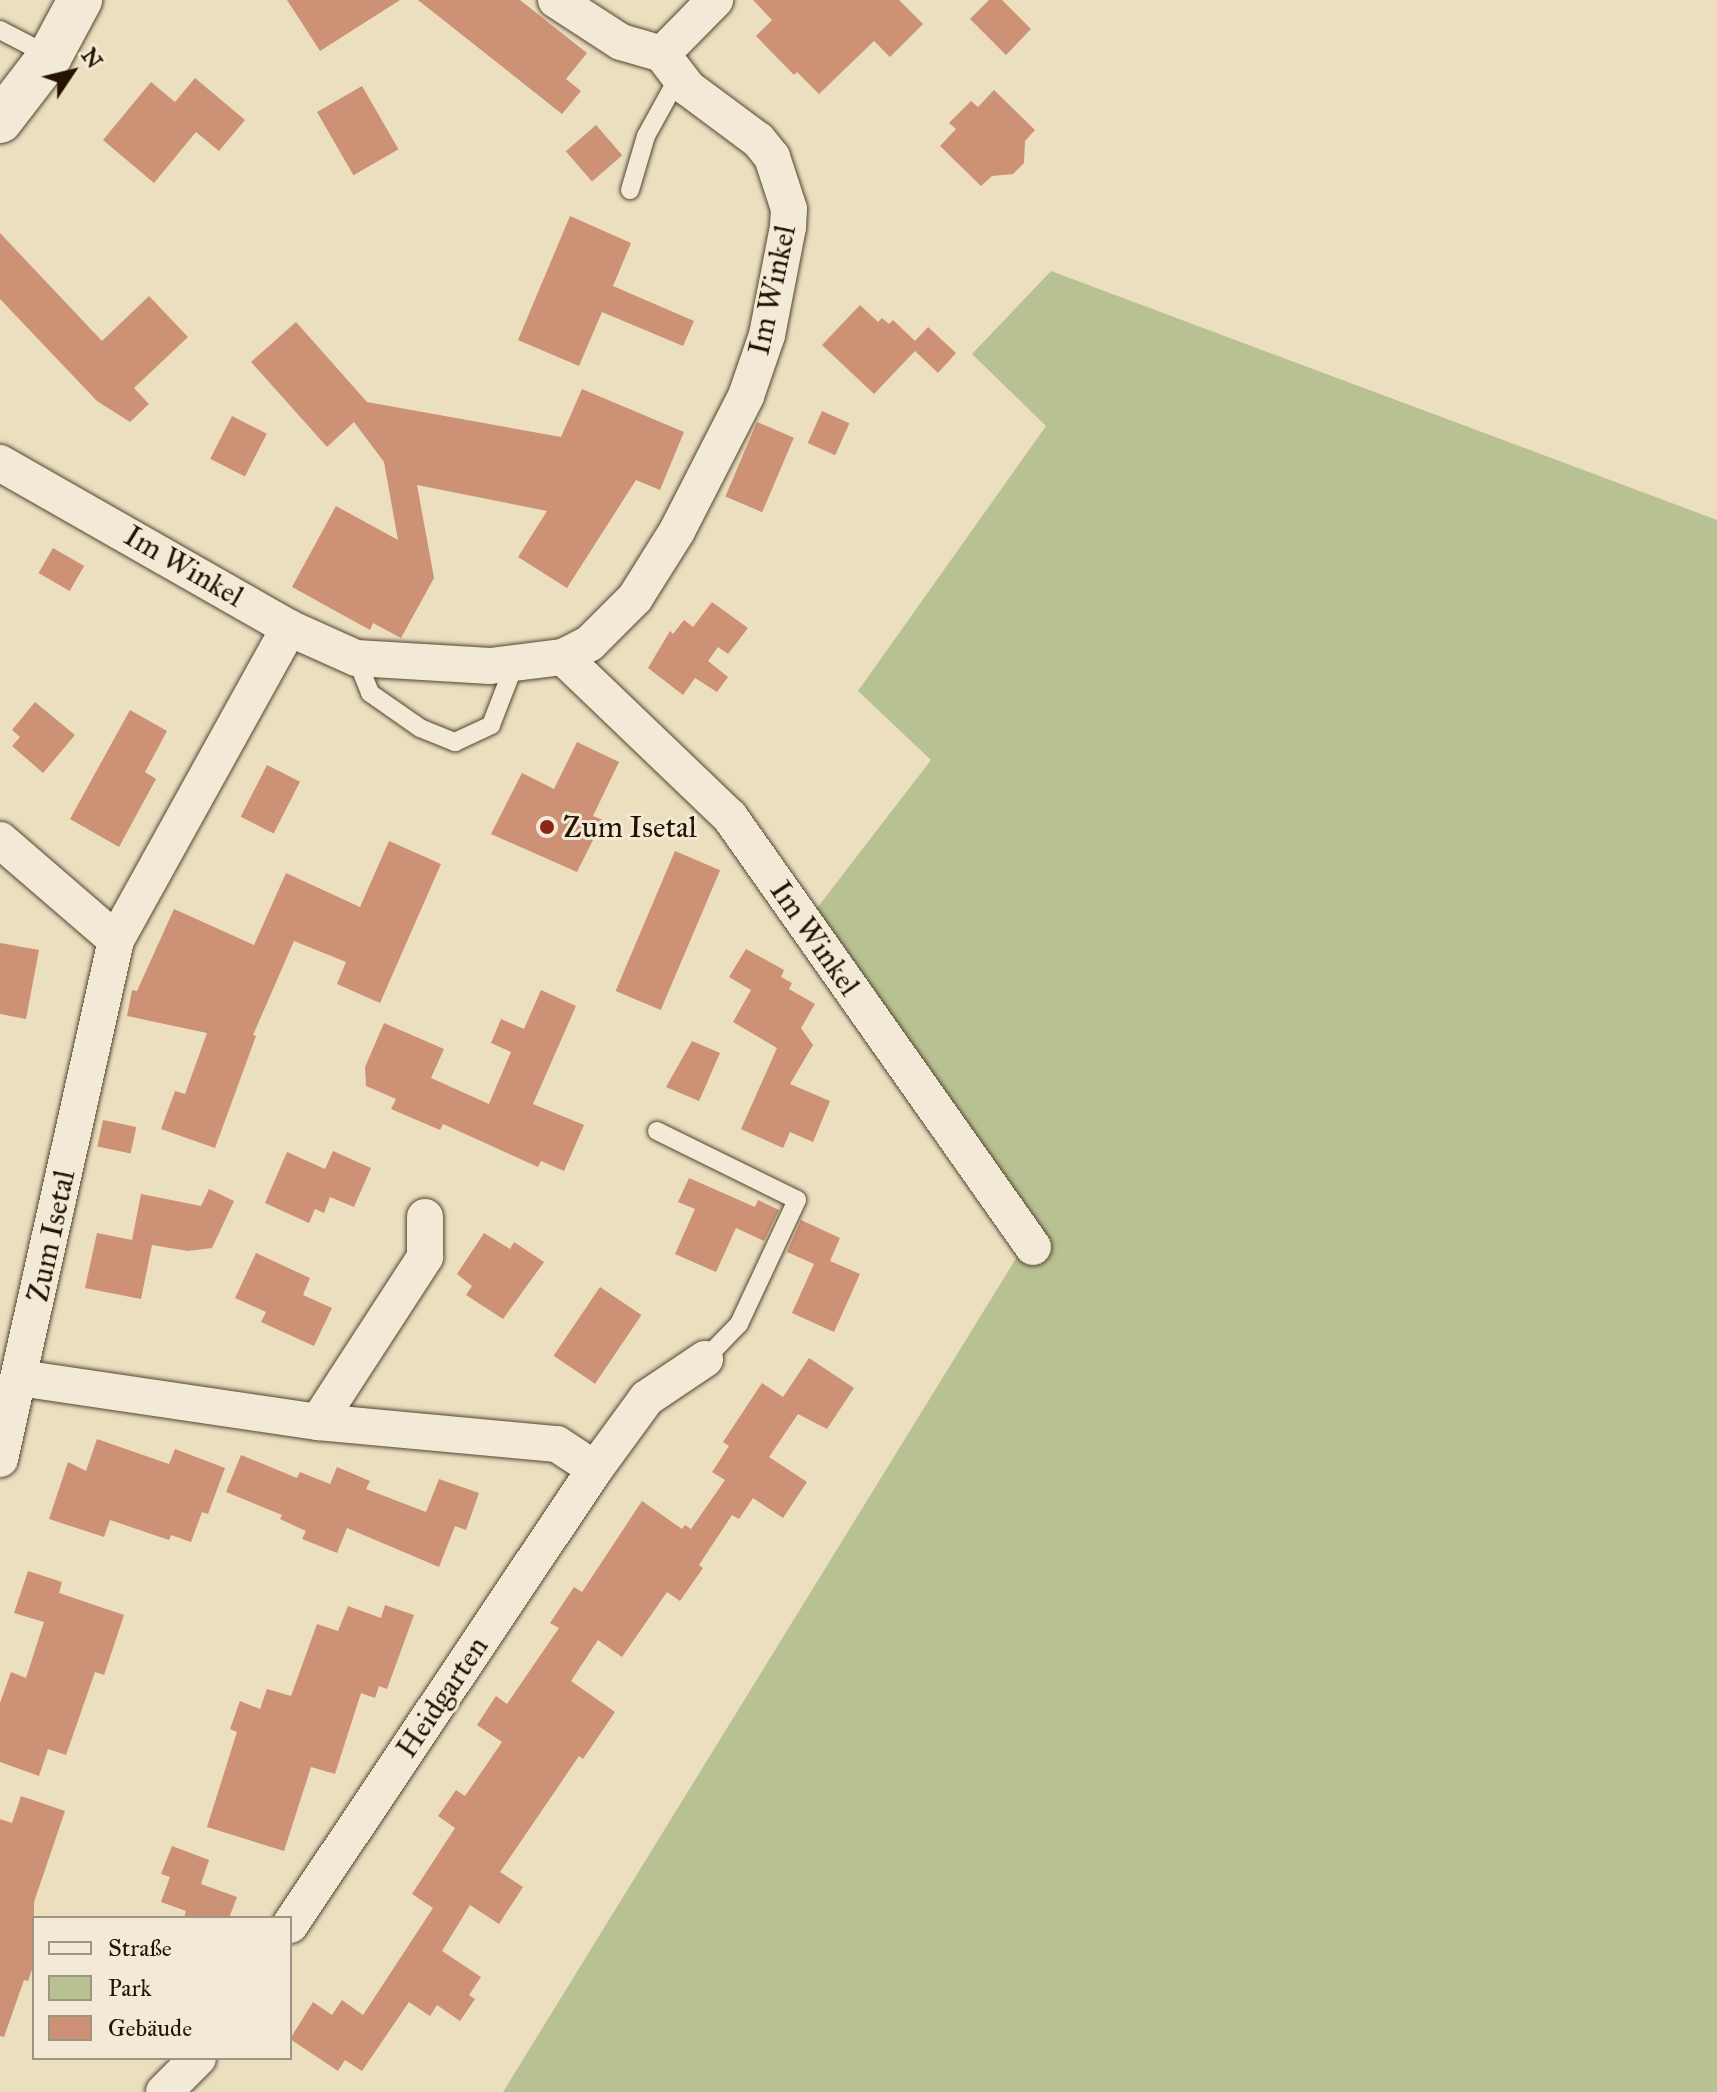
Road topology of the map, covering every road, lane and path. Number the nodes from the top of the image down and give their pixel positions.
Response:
1 (80, 0) edge
2 (556, 0) edge
3 (715, 0) edge
4 (0, 30) edge
5 (50, 56) junction
6 (670, 66) junction
7 (0, 121) edge
8 (630, 190) dead end
9 (0, 463) edge
10 (289, 628) junction
11 (563, 657) junction
12 (356, 658) junction
13 (515, 663) junction
14 (0, 840) edge
15 (116, 940) junction
16 (657, 1131) dead end
17 (425, 1217) dead end
18 (1033, 1247) dead end
19 (705, 1359) joint
20 (20, 1378) junction
21 (318, 1422) junction
22 (0, 1459) edge
23 (595, 1469) junction
24 (292, 1922) edge
25 (196, 2060) edge
26 (164, 2092) edge

1 - 5 street
2 - 6 street
3 - 6 street
4 - 5 lane
5 - 7 street
6 - 8 lane
6 - 11 street, Im Winkel
9 - 10 street, Im Winkel
10 - 12 street, Im Winkel
10 - 15 street, Zum Isetal
11 - 13 street, Im Winkel
11 - 18 street, Im Winkel
12 - 13 street, Im Winkel
12 - 13 lane
14 - 15 street
15 - 20 street, Zum Isetal
16 - 19 lane
17 - 21 street
19 - 23 street, Heidgarten
20 - 21 street
20 - 22 street, Zum Isetal
21 - 23 street
23 - 24 street, Heidgarten
25 - 26 street

